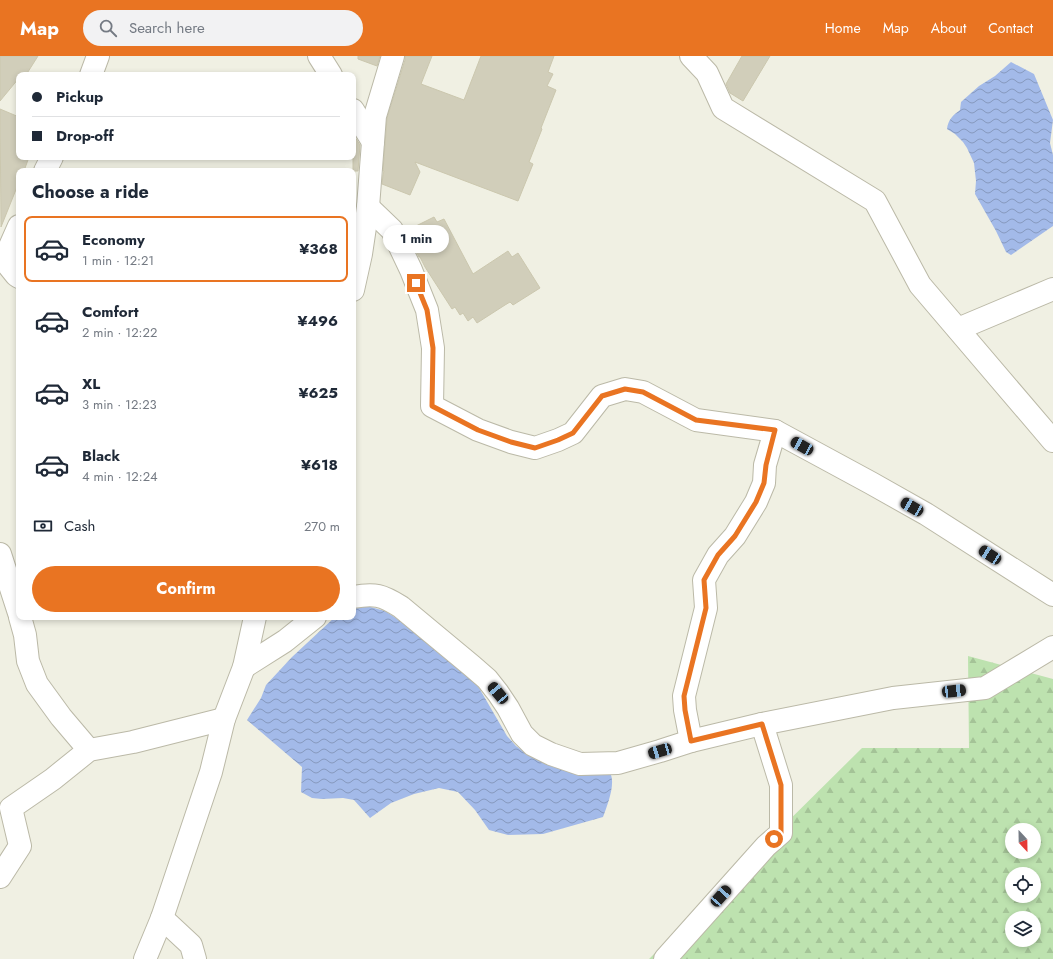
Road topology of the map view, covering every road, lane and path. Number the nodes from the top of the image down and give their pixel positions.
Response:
1 (98, 56) edge
2 (319, 56) edge
3 (393, 56) edge
4 (691, 56) edge
5 (92, 72) edge
6 (329, 72) edge
7 (356, 115) edge
8 (373, 142) junction
9 (368, 207) junction
10 (16, 231) edge
11 (2, 257) edge
12 (16, 276) edge
13 (356, 276) edge
14 (1053, 289) edge
15 (958, 329) junction
16 (775, 430) junction
17 (1053, 441) edge
18 (0, 554) edge
19 (1053, 595) edge
20 (356, 596) edge
21 (16, 604) edge
22 (21, 620) edge
23 (254, 620) edge
24 (311, 620) edge
25 (1053, 647) edge
26 (244, 667) junction
27 (224, 719) junction
28 (762, 724) junction
29 (691, 741) junction
30 (89, 750) junction
31 (0, 877) edge
32 (162, 918) junction
33 (145, 959) edge
34 (195, 959) edge
35 (665, 959) edge

1 - 5 street
2 - 6 street
3 - 8 street
4 - 15 street
7 - 8 street
8 - 9 street
9 - 13 street
9 - 16 street
10 - 11 street
11 - 12 street
14 - 15 street
15 - 17 street
16 - 19 street
16 - 29 street
18 - 21 street
20 - 29 street
22 - 30 street
23 - 26 street
24 - 26 street
25 - 28 street
26 - 27 street
27 - 30 street
27 - 32 street
28 - 29 street
28 - 35 street
30 - 31 street
32 - 33 street
32 - 34 street

